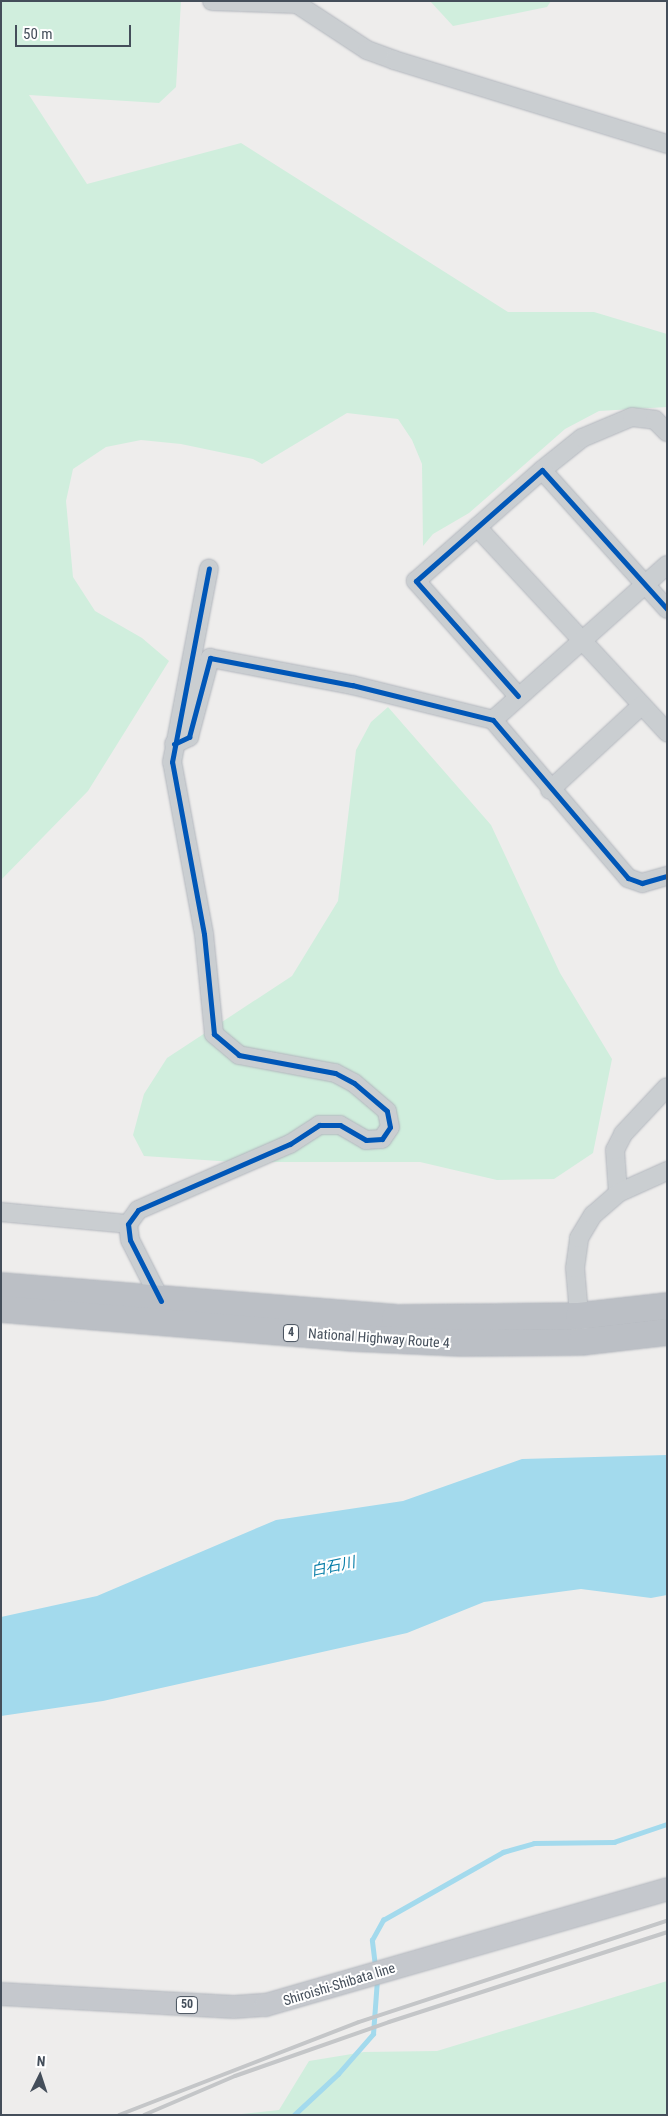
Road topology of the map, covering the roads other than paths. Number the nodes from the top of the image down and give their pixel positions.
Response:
1 (212, 1) edge
2 (667, 144) edge
3 (667, 432) edge
4 (542, 470) junction
5 (477, 527) junction
6 (667, 565) edge
7 (209, 568) dead end
8 (645, 584) junction
9 (667, 609) edge
10 (582, 641) junction
11 (518, 696) junction
12 (642, 705) junction
13 (493, 720) junction
14 (667, 732) edge
15 (174, 744) junction
16 (550, 790) junction
17 (667, 876) edge
18 (667, 1087) edge
19 (667, 1171) edge
20 (618, 1193) junction
21 (1, 1212) edge
22 (128, 1224) junction
23 (1, 1286) edge
24 (161, 1301) junction
25 (667, 1306) edge
26 (1, 1308) edge
27 (579, 1316) junction
28 (667, 1332) edge
29 (581, 1342) junction
30 (667, 1889) edge
31 (1, 1994) edge

1 - 2 street
3 - 4 street
4 - 5 street
4 - 8 street
5 - 10 street
5 - 11 street
6 - 8 street
7 - 15 street
8 - 9 street
8 - 10 street
10 - 11 street
10 - 12 street
11 - 13 street
12 - 14 street
12 - 16 street
13 - 15 street
13 - 16 street
15 - 22 street
16 - 17 street
18 - 20 street
19 - 20 street
20 - 27 street
21 - 22 street
22 - 24 street
23 - 24 highway, National Highway Route 4 / 4
24 - 27 highway, National Highway Route 4 / 4
25 - 27 highway, National Highway Route 4 / 4
26 - 29 highway, National Highway Route 4 / 4
27 - 29 street
28 - 29 highway, National Highway Route 4 / 4
30 - 31 main road, Shiroishi-Shibata line / 50

